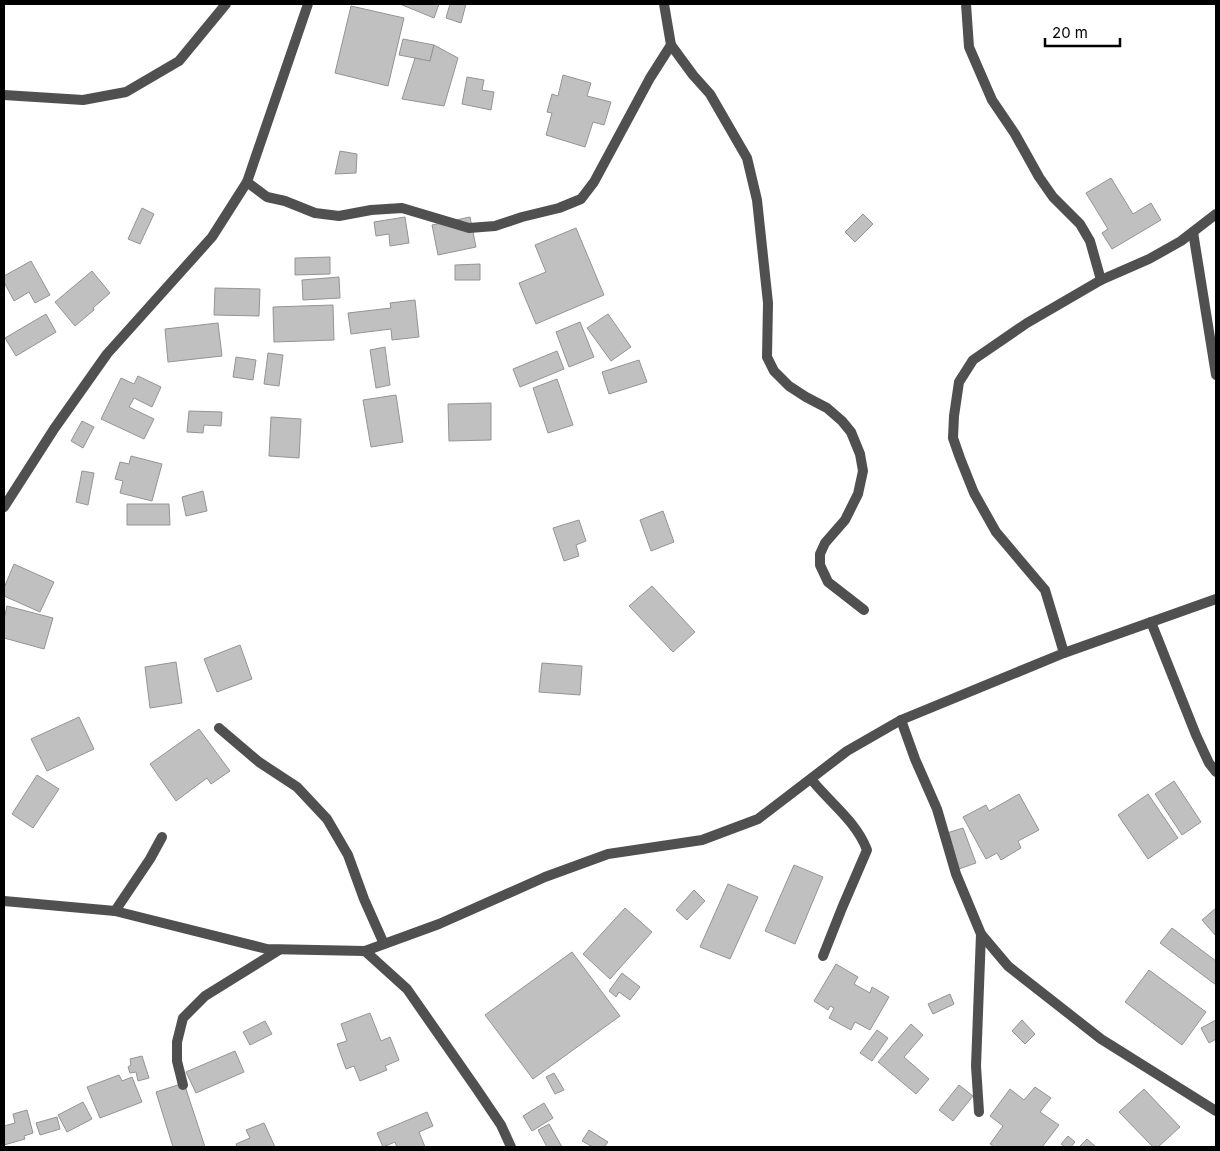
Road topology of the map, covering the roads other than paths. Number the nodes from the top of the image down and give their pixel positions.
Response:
1 (226, 4) edge
2 (308, 4) edge
3 (664, 4) edge
4 (966, 4) edge
5 (672, 45) junction
6 (4, 95) edge
7 (246, 182) junction
8 (1216, 214) edge
9 (1193, 232) junction
10 (1102, 280) junction
11 (1216, 375) edge
12 (4, 507) edge
13 (1216, 599) edge
14 (864, 610) dead end
15 (1151, 622) junction
16 (1064, 653) junction
17 (901, 720) junction
18 (219, 728) dead end
19 (1216, 772) edge
20 (811, 779) junction
21 (162, 836) dead end
22 (4, 901) edge
23 (116, 911) junction
24 (981, 934) junction
25 (384, 944) junction
26 (279, 949) junction
27 (365, 951) junction
28 (824, 956) dead end
29 (183, 1085) dead end
30 (1216, 1110) edge
31 (979, 1112) dead end
32 (512, 1147) edge

1 - 6 street
2 - 7 street
3 - 5 street
4 - 10 street
5 - 7 street
5 - 14 street
7 - 12 street
8 - 9 street
9 - 10 street
9 - 11 street
10 - 16 street
13 - 15 street
15 - 16 street
15 - 19 street
16 - 17 street
17 - 20 street
17 - 24 street
18 - 25 street
20 - 25 street
20 - 28 street
21 - 23 street
22 - 23 street
23 - 26 street
24 - 30 street
24 - 31 street
25 - 27 street
26 - 27 street
26 - 29 street
27 - 32 street

